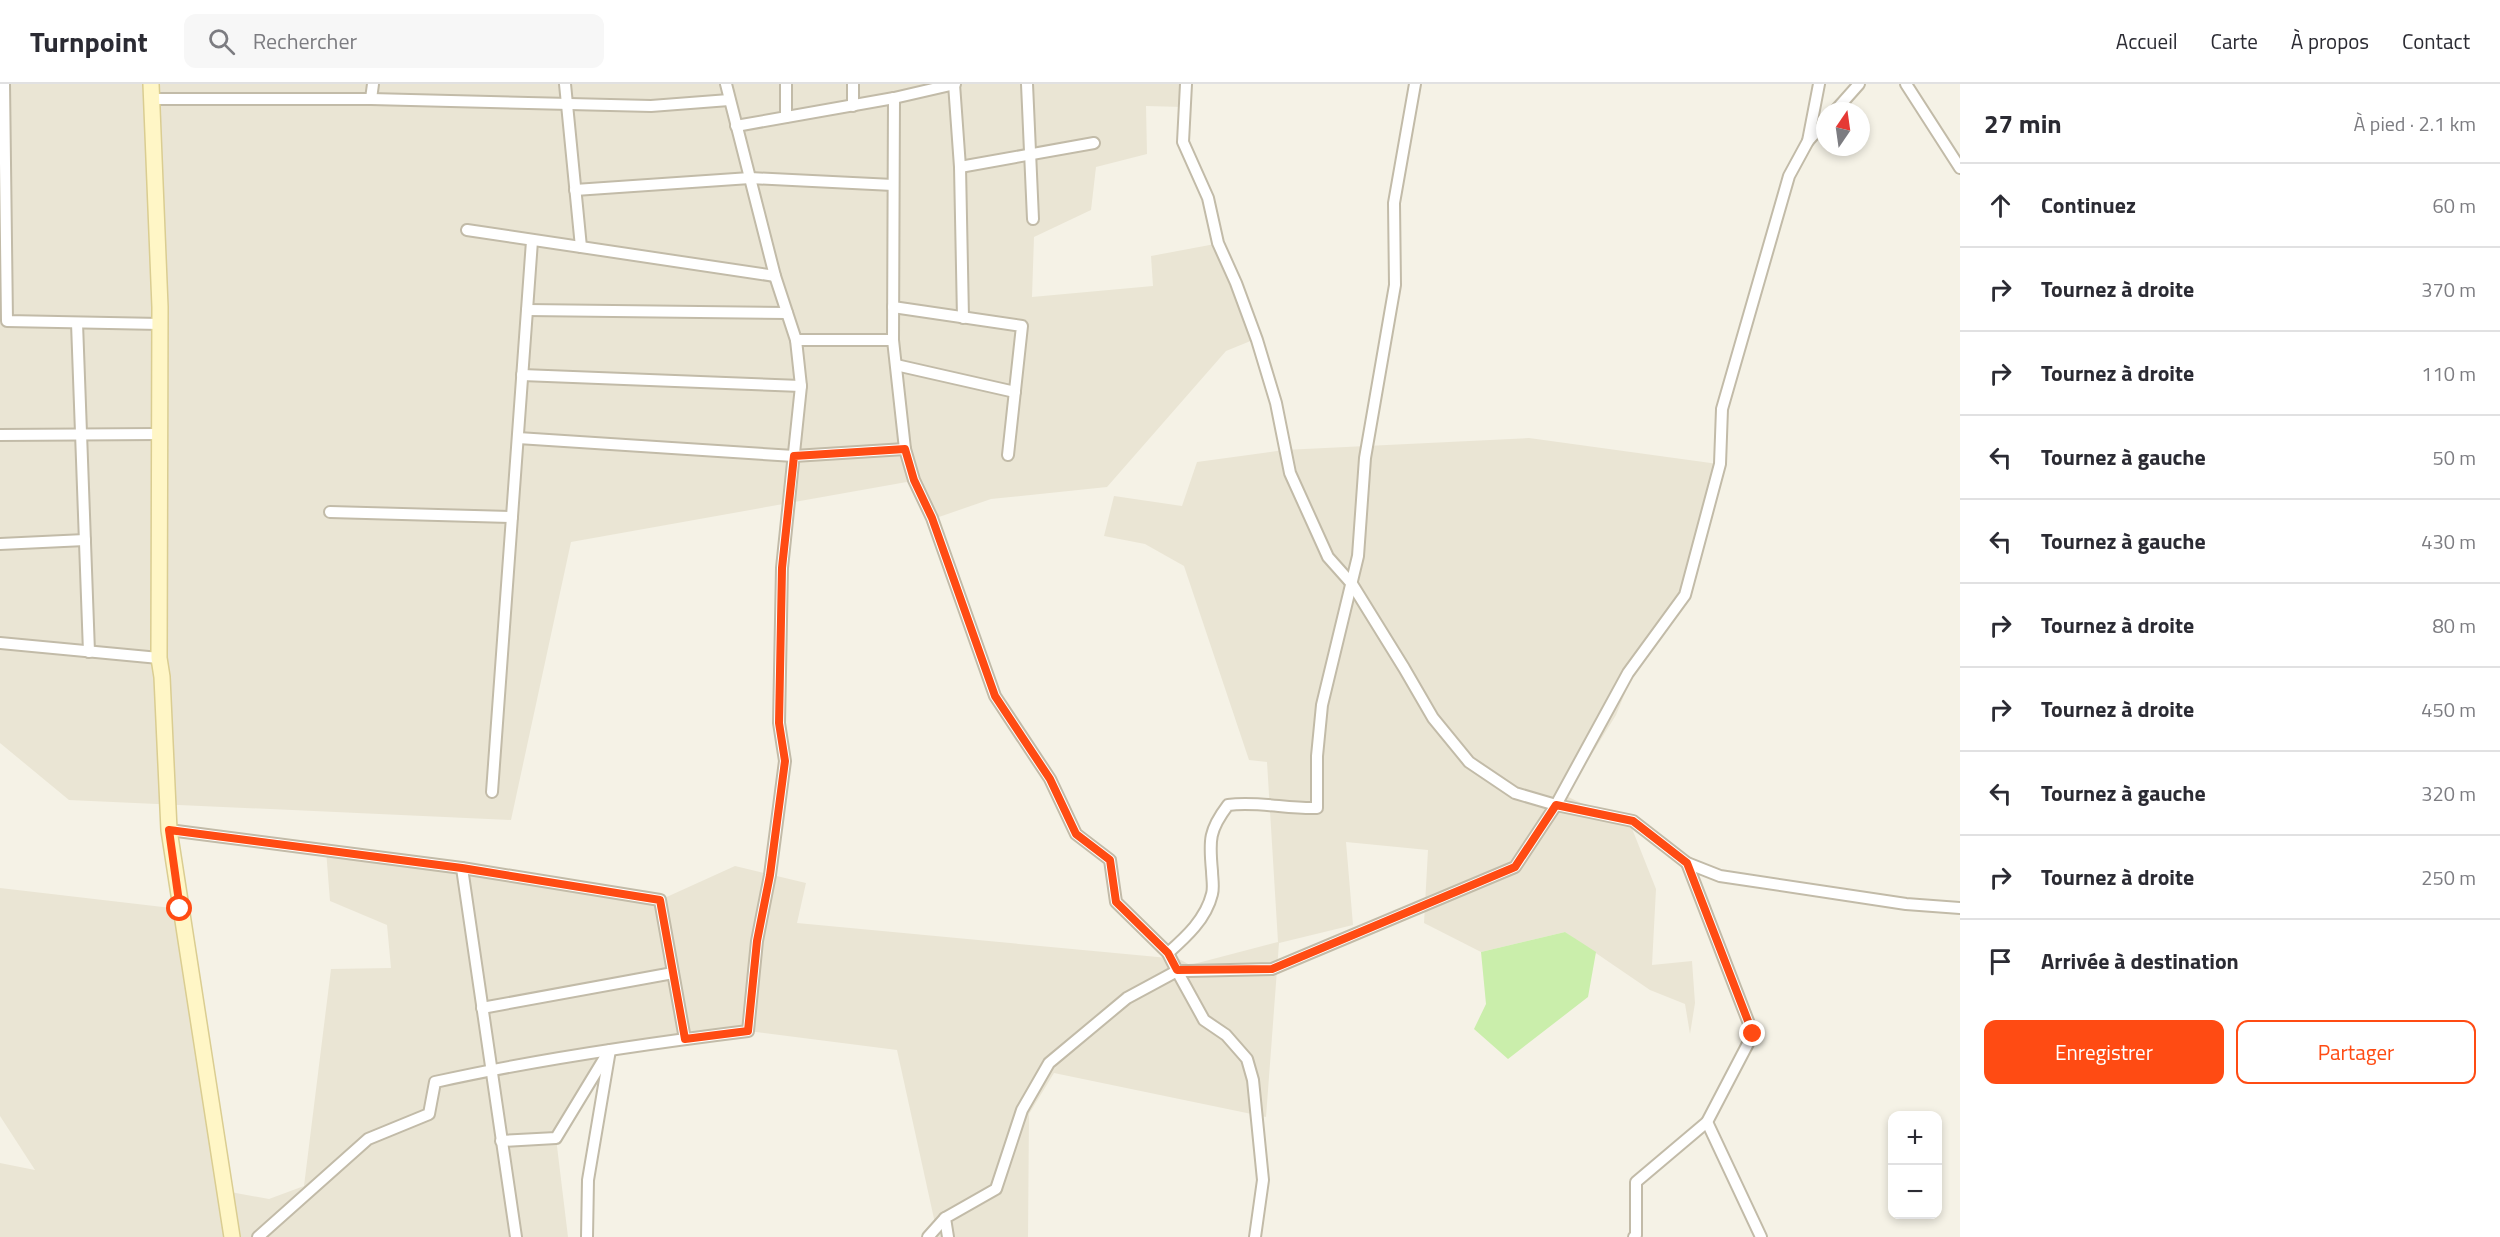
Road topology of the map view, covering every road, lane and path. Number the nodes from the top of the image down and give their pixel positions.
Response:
1 (4, 84) edge
2 (373, 84) edge
3 (565, 84) edge
4 (726, 84) edge
5 (786, 84) edge
6 (853, 84) edge
7 (955, 84) edge
8 (1027, 84) edge
9 (1186, 84) edge
10 (1415, 84) edge
11 (1819, 84) edge
12 (1859, 84) edge
13 (1906, 84) edge
14 (152, 91) edge
15 (894, 98) junction
16 (371, 99) junction
17 (729, 100) junction
18 (1843, 102) edge
19 (567, 104) junction
20 (853, 106) junction
21 (786, 117) junction
22 (736, 126) junction
23 (1816, 132) edge
24 (1808, 141) junction
25 (1094, 143) dead end
26 (1030, 154) junction
27 (960, 167) junction
28 (1960, 168) edge
29 (750, 177) junction
30 (893, 185) junction
31 (575, 190) junction
32 (1033, 219) dead end
33 (467, 230) dead end
34 (532, 241) junction
35 (581, 247) junction
36 (775, 276) junction
37 (893, 307) junction
38 (527, 310) junction
39 (787, 313) junction
40 (963, 318) junction
41 (77, 323) junction
42 (160, 324) junction
43 (796, 340) junction
44 (893, 340) junction
45 (896, 365) junction
46 (522, 375) junction
47 (801, 386) junction
48 (1015, 392) junction
49 (81, 434) junction
50 (159, 434) junction
51 (0, 435) edge
52 (518, 438) junction
53 (905, 449) junction
54 (1008, 455) dead end
55 (794, 456) junction
56 (330, 512) dead end
57 (512, 517) junction
58 (85, 540) junction
59 (0, 544) edge
60 (1352, 584) junction
61 (0, 643) edge
62 (89, 652) junction
63 (159, 658) junction
64 (492, 792) dead end
65 (1556, 805) junction
66 (169, 830) junction
67 (1687, 863) junction
68 (462, 868) junction
69 (1960, 908) edge
70 (1168, 953) junction
71 (1177, 970) junction
72 (673, 973) junction
73 (483, 1008) junction
74 (685, 1039) junction
75 (610, 1050) junction
76 (491, 1069) junction
77 (1707, 1122) junction
78 (501, 1141) junction
79 (945, 1218) junction
80 (232, 1237) edge
81 (258, 1237) edge
82 (516, 1237) edge
83 (587, 1237) edge
84 (928, 1237) edge
85 (948, 1237) edge
86 (1255, 1237) edge
87 (1634, 1237) edge
88 (1761, 1237) edge

1 - 41 street
2 - 16 street
3 - 19 street
4 - 17 street
5 - 21 street
6 - 20 street
7 - 15 street
7 - 27 street
8 - 26 street
9 - 60 street
10 - 60 street
11 - 24 street
12 - 18 street
13 - 28 street
14 - 16 street
14 - 42 main road
15 - 20 street
15 - 30 street
16 - 19 street
17 - 19 street
17 - 22 street
19 - 31 street
20 - 21 street
21 - 22 street
22 - 29 street
23 - 24 street
24 - 65 street
25 - 26 street
26 - 27 street
26 - 32 street
27 - 40 street
29 - 30 street
29 - 31 street
29 - 36 street
30 - 37 street
31 - 35 street
33 - 34 street
34 - 35 street
34 - 38 street
35 - 36 street
36 - 39 street
37 - 40 street
37 - 44 street
38 - 39 street
38 - 46 street
39 - 43 street
40 - 48 street
41 - 42 street
41 - 49 street
42 - 50 main road
43 - 44 street
43 - 47 street
44 - 45 street
45 - 48 street
45 - 53 street
46 - 47 street
46 - 52 street
47 - 55 street
48 - 54 street
49 - 50 street
49 - 51 street
49 - 58 street
50 - 63 main road
52 - 55 street
52 - 57 street
53 - 55 street
53 - 70 street
55 - 74 street
56 - 57 street
57 - 64 street
58 - 59 street
58 - 62 street
60 - 65 street
60 - 70 street
61 - 62 street
62 - 63 street
63 - 66 main road
65 - 67 street
65 - 71 street
66 - 68 street
66 - 80 main road
67 - 69 street
67 - 77 street
68 - 72 street
68 - 73 street
70 - 71 street
71 - 79 street
71 - 86 street
72 - 73 street
72 - 74 street
73 - 76 street
74 - 75 street
75 - 76 street
75 - 78 street
75 - 83 street
76 - 78 street
76 - 81 street
77 - 87 street
77 - 88 street
78 - 82 street
79 - 84 street
79 - 85 street

